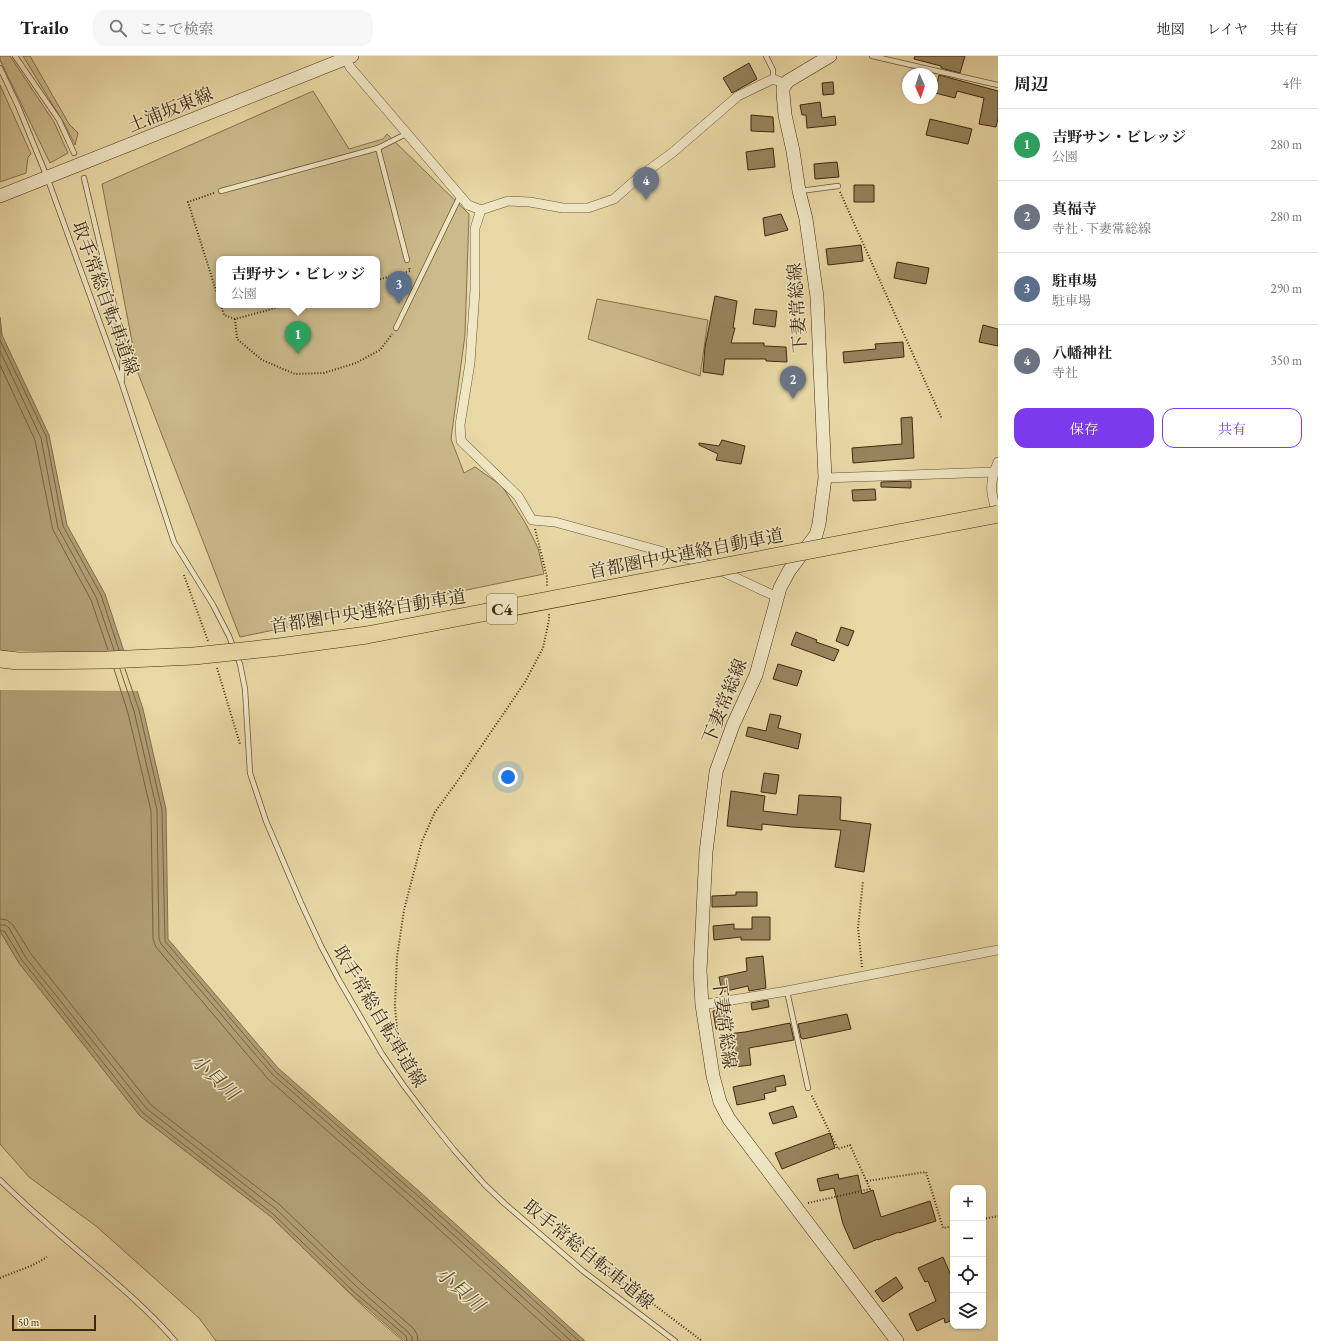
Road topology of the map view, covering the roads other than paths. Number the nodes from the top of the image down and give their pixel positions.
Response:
1 (15, 56) edge
2 (766, 56) edge
3 (830, 56) edge
4 (872, 56) edge
5 (349, 57) edge
6 (0, 68) edge
7 (780, 82) junction
8 (998, 85) edge
9 (408, 133) junction
10 (378, 148) junction
11 (74, 153) dead end
12 (45, 178) junction
13 (84, 178) dead end
14 (838, 186) road end
15 (221, 191) road end
16 (799, 191) junction
17 (0, 196) edge
18 (460, 196) junction
19 (481, 210) junction
20 (407, 260) road end
21 (396, 328) road end
22 (122, 384) junction
23 (998, 462) edge
24 (994, 472) junction
25 (825, 478) junction
26 (998, 516) edge
27 (777, 597) junction
28 (0, 659) edge
29 (998, 950) edge
30 (787, 991) junction
31 (702, 1005) junction
32 (808, 1088) road end
33 (0, 1180) edge
34 (175, 1341) edge
35 (675, 1341) edge
36 (897, 1341) edge

1 - 11 lane
2 - 7 lane
3 - 7 main road
4 - 8 lane
5 - 9 street
5 - 12 main road, 土浦坂東線
6 - 12 lane, 取手常総自転車道線
7 - 16 main road, 下妻常総線
7 - 19 street
9 - 10 lane
9 - 18 street
10 - 15 lane
10 - 20 lane
12 - 17 main road, 土浦坂東線
12 - 22 lane, 取手常総自転車道線
13 - 22 lane
14 - 16 lane
16 - 25 main road, 下妻常総線
18 - 19 street
18 - 21 lane
19 - 27 street
22 - 35 lane, 取手常総自転車道線
23 - 24 street
24 - 25 street
24 - 26 street
25 - 27 main road, 下妻常総線
26 - 28 highway, 首都圏中央連絡自動車道 / C4, bridge
27 - 31 main road, 下妻常総線
29 - 30 street
30 - 31 street
30 - 32 lane
31 - 36 main road, 下妻常総線
33 - 34 lane

